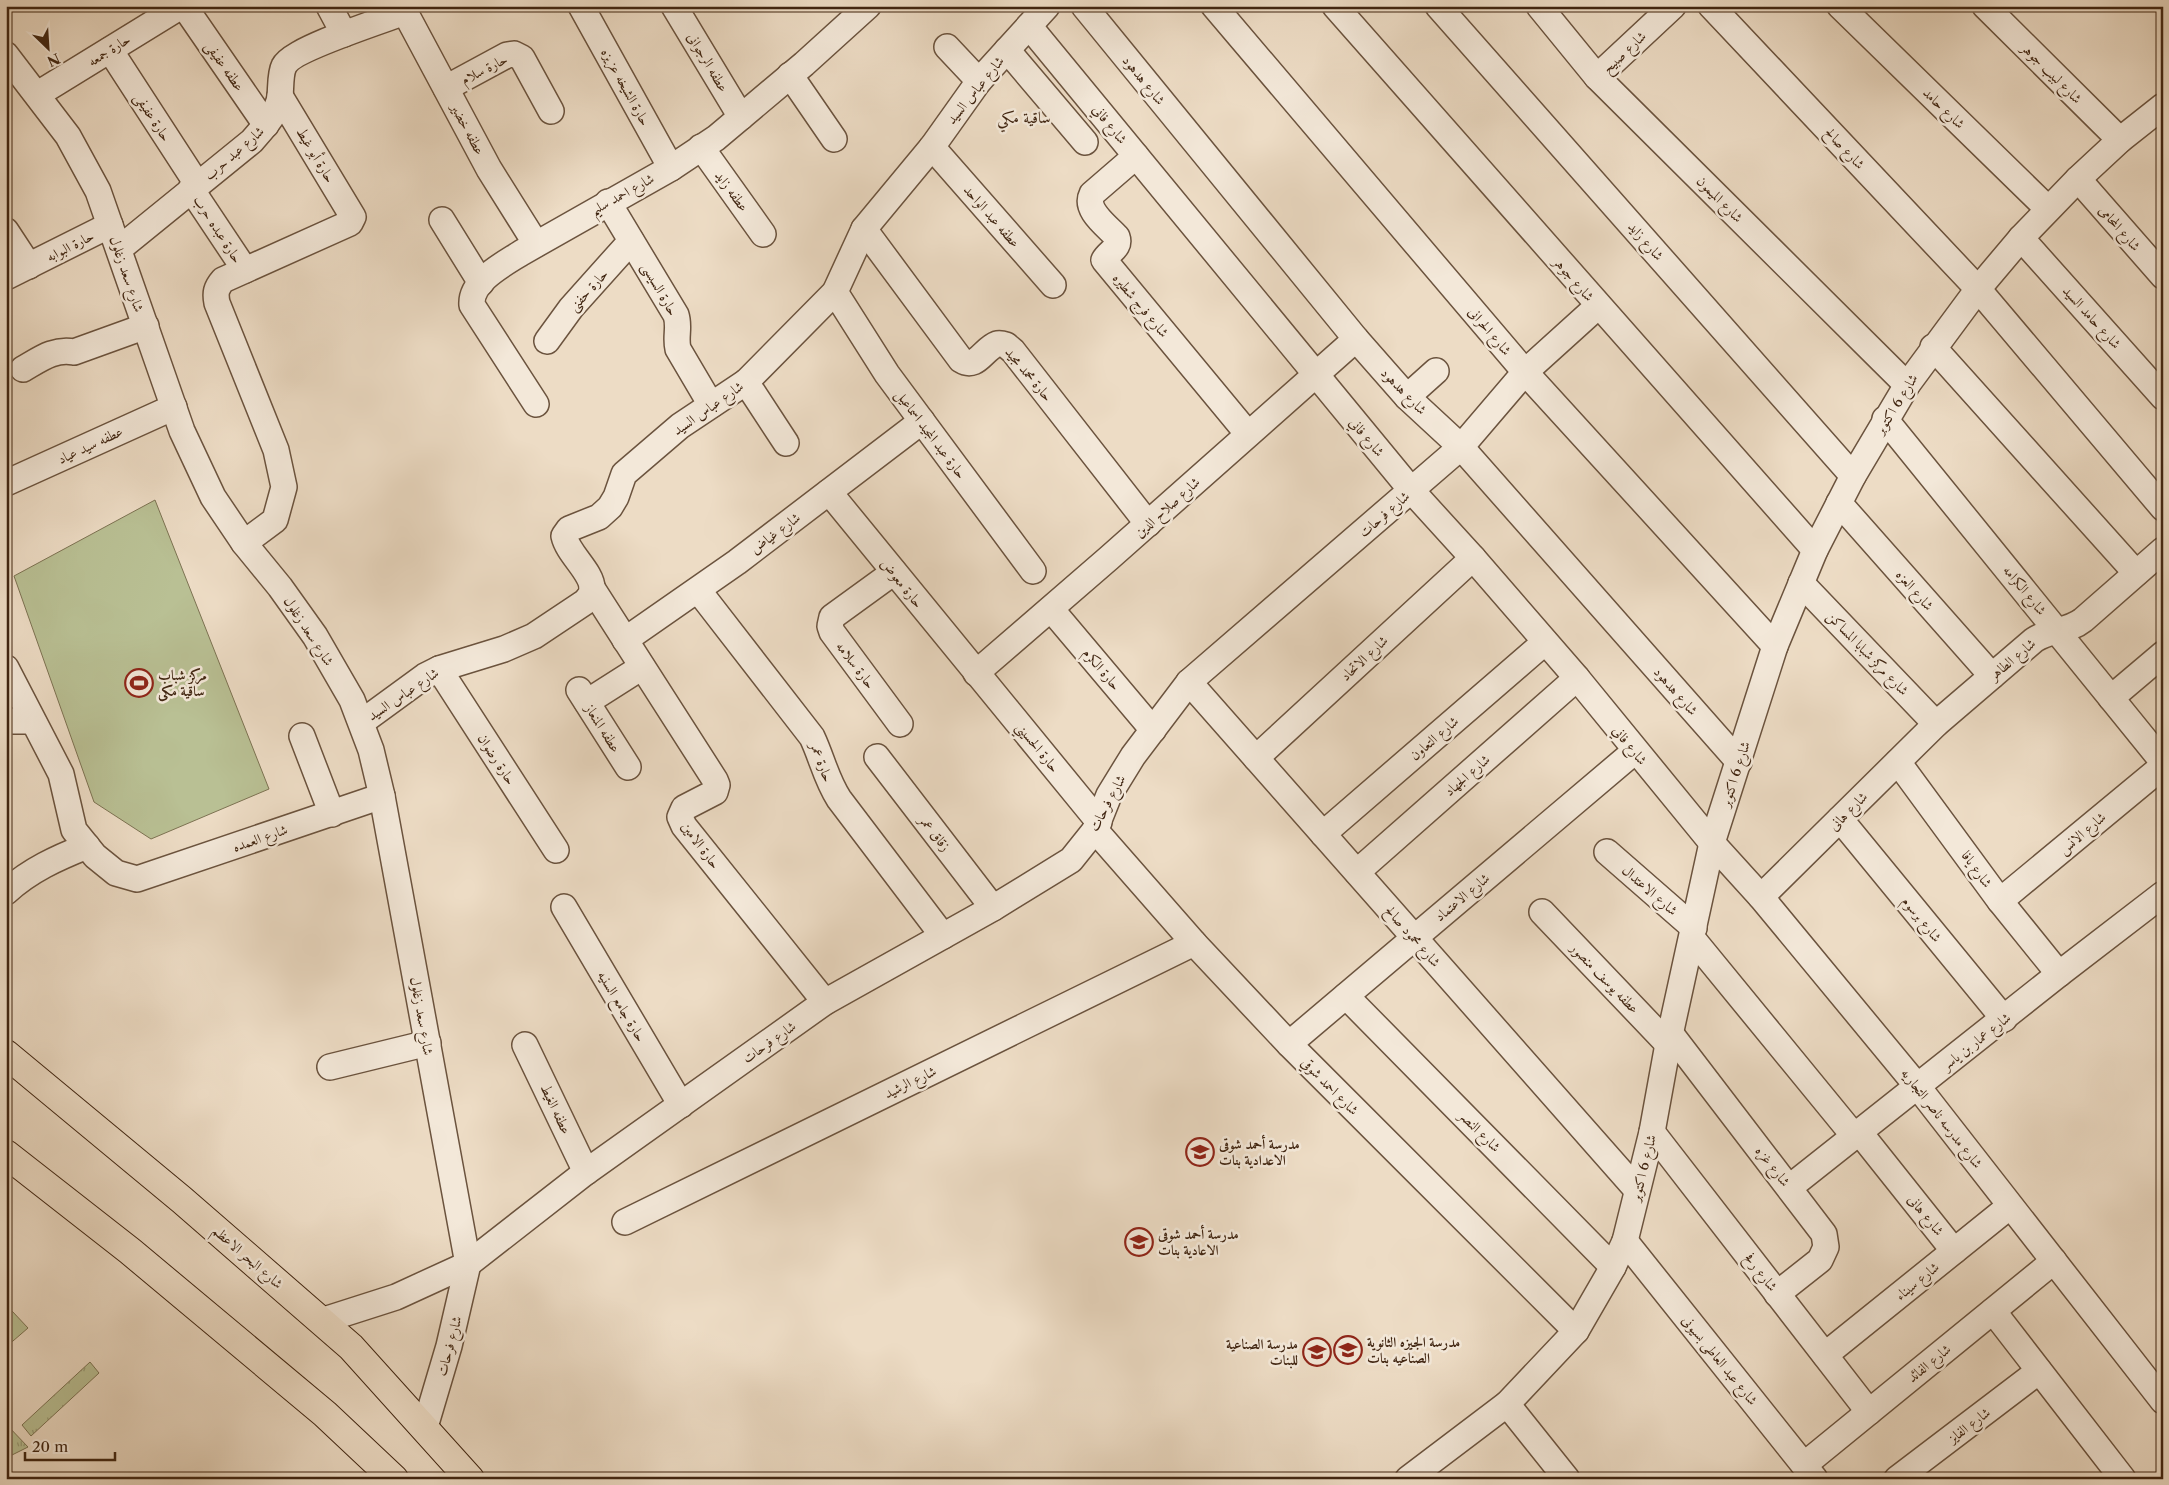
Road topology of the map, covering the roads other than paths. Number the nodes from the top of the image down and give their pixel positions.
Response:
1 (182, 6) edge
2 (329, 6) edge
3 (581, 6) edge
4 (674, 6) edge
5 (868, 6) edge
6 (1047, 6) edge
7 (1084, 6) edge
8 (1214, 6) edge
9 (1335, 6) edge
10 (1438, 6) edge
11 (1539, 6) edge
12 (1673, 6) edge
13 (1711, 6) edge
14 (1840, 6) edge
15 (1985, 6) edge
16 (405, 12) joint
17 (1029, 26) junction
18 (344, 34) junction
19 (948, 47) dead end
20 (110, 50) junction
21 (1007, 50) junction
22 (6, 54) edge
23 (790, 75) junction
24 (1597, 77) junction
25 (979, 81) junction
26 (446, 88) junction
27 (38, 94) junction
28 (280, 96) junction
29 (2163, 106) edge
30 (551, 111) dead end
31 (741, 117) junction
32 (266, 125) junction
33 (834, 139) dead end
34 (2120, 140) junction
35 (1085, 142) dead end
36 (701, 147) junction
37 (932, 147) junction
38 (1136, 156) junction
39 (671, 168) junction
40 (2078, 179) junction
41 (194, 186) junction
42 (608, 202) junction
43 (2048, 209) junction
44 (442, 220) dead end
45 (110, 225) junction
46 (864, 229) junction
47 (6, 231) edge
48 (763, 234) dead end
49 (2021, 238) junction
50 (631, 241) junction
51 (536, 244) junction
52 (119, 249) junction
53 (29, 266) junction
54 (245, 270) junction
55 (2163, 276) edge
56 (6, 277) edge
57 (480, 282) junction
58 (1053, 285) dead end
59 (1978, 289) junction
60 (835, 292) junction
61 (1598, 306) junction
62 (146, 326) junction
63 (1356, 340) junction
64 (547, 341) dead end
65 (1933, 348) junction
66 (22, 369) dead end
67 (1436, 370) dead end
68 (1525, 372) junction
69 (1315, 374) junction
70 (746, 382) junction
71 (1907, 385) junction
72 (1408, 396) junction
73 (2163, 397) edge
74 (536, 404) dead end
75 (711, 405) junction
76 (174, 407) junction
77 (1885, 419) junction
78 (922, 421) junction
79 (1248, 434) junction
80 (786, 443) dead end
81 (1461, 447) junction
82 (1853, 476) junction
83 (6, 484) edge
84 (1412, 491) junction
85 (828, 492) junction
86 (1838, 503) junction
87 (2163, 508) edge
88 (1148, 524) junction
89 (244, 543) junction
90 (1815, 550) junction
91 (2163, 550) edge
92 (1473, 558) junction
93 (1033, 571) dead end
94 (894, 572) junction
95 (2136, 573) junction
96 (1801, 583) junction
97 (592, 588) junction
98 (698, 590) junction
99 (1051, 609) junction
100 (2058, 631) junction
101 (625, 640) junction
102 (1545, 642) junction
103 (1776, 646) junction
104 (2163, 654) edge
105 (642, 667) junction
106 (6, 668) edge
107 (439, 669) junction
108 (976, 672) junction
109 (1992, 676) junction
110 (1576, 678) junction
111 (1189, 682) junction
112 (2111, 698) junction
113 (6, 720) edge
114 (32, 721) junction
115 (362, 722) junction
116 (900, 724) dead end
117 (1936, 724) junction
118 (1153, 730) junction
119 (302, 736) dead end
120 (1635, 751) junction
121 (877, 757) dead end
122 (1256, 758) junction
123 (1739, 762) junction
124 (1898, 762) junction
125 (2163, 764) edge
126 (628, 767) dead end
127 (382, 796) junction
128 (332, 814) junction
129 (1840, 819) junction
130 (1097, 826) junction
131 (1323, 834) junction
132 (1712, 843) junction
133 (86, 846) junction
134 (556, 850) dead end
135 (1606, 852) dead end
136 (1356, 872) junction
137 (6, 892) edge
138 (2163, 894) edge
139 (1761, 897) junction
140 (2000, 901) junction
141 (564, 907) dead end
142 (993, 908) junction
143 (1542, 912) dead end
144 (1693, 933) junction
145 (943, 936) junction
146 (1414, 938) junction
147 (1194, 943) junction
148 (2059, 974) junction
149 (1346, 996) junction
150 (826, 1002) junction
151 (2004, 1019) junction
152 (1670, 1039) junction
153 (428, 1043) junction
154 (1289, 1044) junction
155 (525, 1045) dead end
156 (11, 1064) edge
157 (330, 1067) dead end
158 (1918, 1087) junction
159 (681, 1105) junction
160 (1652, 1132) junction
161 (6, 1135) edge
162 (1857, 1135) junction
163 (6, 1154) edge
164 (586, 1172) junction
165 (30, 1173) junction
166 (1790, 1188) junction
167 (1638, 1190) junction
168 (2010, 1206) junction
169 (625, 1222) dead end
170 (1625, 1241) junction
171 (1954, 1251) junction
172 (2054, 1261) junction
173 (468, 1264) junction
174 (1613, 1267) junction
175 (1777, 1294) junction
176 (1993, 1311) junction
177 (321, 1321) junction
178 (1576, 1331) junction
179 (1824, 1355) junction
180 (2039, 1371) junction
181 (2163, 1401) edge
182 (1507, 1404) junction
183 (1869, 1412) junction
184 (425, 1427) junction
185 (1809, 1472) edge
186 (1419, 1476) edge
187 (1908, 1476) edge
188 (394, 1479) edge
189 (470, 1479) edge
190 (1567, 1479) edge
191 (2123, 1479) edge

1 - 20 street, حارة جمعه
1 - 32 street, عطفه عفيفى
2 - 18 street
3 - 39 street, حارة الشيخه عزيزه
4 - 31 street, عطفه الرجوانى
5 - 23 street, شارع احمد سليم
6 - 17 street, شارع عباس السيد
7 - 63 street, شارع هدهود
8 - 68 street, شارع الحرانى
9 - 61 street, شارع جوهر
10 - 82 street, شارع زايد
11 - 24 street, شارع الميمون
12 - 24 street, شارع صبيح
13 - 59 street, شارع صالح
14 - 43 street, شارع حامد
15 - 34 street, شارع لبيب جوهر
16 - 18 street, شارع عبد حرب
16 - 26 street, عطفه خضير
17 - 21 street, شارع عباس السيد
17 - 38 street, شارع فاني
18 - 28 street, شارع عبد حرب
19 - 25 street
20 - 27 street, حارة جمعه
20 - 41 street, حارة عفيفى
21 - 25 street, شارع عباس السيد
21 - 35 street
22 - 27 street, شارع سعد زغلول
23 - 31 street, شارع احمد سليم
23 - 33 street
24 - 71 street, شارع الميمون
25 - 37 street, شارع عباس السيد
26 - 30 street, حارة سلام
26 - 51 street, عطفه خضير
27 - 45 street, شارع سعد زغلول
28 - 32 street, شارع عبد حرب
28 - 54 street, حارة أبو غيط
29 - 34 street, شارع 6 اكتوبر
31 - 36 street, شارع احمد سليم
32 - 41 street, شارع عبد حرب
34 - 40 street, شارع 6 اكتوبر
36 - 39 street, شارع احمد سليم
36 - 48 street, عطفه زايد
37 - 46 street, شارع عباس السيد
37 - 58 street, عطفه عبد الواحد
38 - 69 street, شارع فاني
38 - 79 street, شارع فرج شطيره
39 - 42 street, شارع احمد سليم
40 - 43 street, شارع 6 اكتوبر
40 - 55 street, شارع المحامى
41 - 52 street, شارع عبد حرب
41 - 54 street, حارة عبده حرب
42 - 50 street, حارة السيسى
42 - 51 street, شارع احمد سليم
43 - 49 street, شارع 6 اكتوبر
44 - 57 street
45 - 52 street, شارع سعد زغلول
45 - 53 street, حارة البوابه
46 - 60 street, شارع عباس السيد
46 - 88 street, حارة محمد مجيد
47 - 53 street, حارة البوابه
49 - 59 street, شارع 6 اكتوبر
49 - 73 street, شارع حامد السيد
50 - 64 street, حارة حفنى
50 - 75 street, حارة السيسى
51 - 57 street, شارع احمد سليم
52 - 62 street, شارع سعد زغلول
53 - 56 street, حارة البوابه
54 - 89 street
57 - 74 street
59 - 65 street, شارع 6 اكتوبر
59 - 87 street, شارع صالح
60 - 70 street, شارع عباس السيد
60 - 78 street, حارة عبد المجيد اسماعيل
61 - 68 street, شارع فرحات
61 - 90 street, شارع جوهر
62 - 66 street
62 - 76 street, شارع سعد زغلول
63 - 69 street, شارع صلاح الدين
63 - 72 street, شارع هدهود
65 - 71 street, شارع 6 اكتوبر
65 - 95 street
67 - 72 street
68 - 81 street, شارع فرحات
68 - 103 street, شارع الحرانى
69 - 79 street, شارع صلاح الدين
69 - 84 street, شارع فاني
70 - 75 street, شارع عباس السيد
70 - 80 street
71 - 77 street, شارع 6 اكتوبر
72 - 81 street, شارع هدهود
75 - 97 street, شارع عباس السيد
76 - 83 street, عطفه سيد عياد
76 - 89 street, شارع سعد زغلول
77 - 82 street, شارع 6 اكتوبر
77 - 100 street, شارع الكرامه
78 - 85 street, شارع غياض
78 - 93 street, حارة عبد المجيد اسماعيل
79 - 88 street, شارع صلاح الدين
81 - 84 street, شارع فرحات
81 - 123 street, شارع هدهود
82 - 86 street, شارع 6 اكتوبر
84 - 92 street, شارع فاني
84 - 111 street, شارع فرحات
85 - 94 street, حارة معوض
85 - 98 street, شارع غياض
86 - 90 street, شارع 6 اكتوبر
86 - 109 street, شارع العزه
88 - 99 street, شارع صلاح الدين
89 - 115 street, شارع سعد زغلول
90 - 96 street, شارع 6 اكتوبر
91 - 95 street, شارع الطاهر
92 - 102 street, شارع فاني
92 - 122 street, شارع الاتحاد
94 - 108 street, حارة معوض
94 - 116 street, حارة سلامه
95 - 100 street, شارع الطاهر
96 - 103 street, شارع 6 اكتوبر
96 - 117 street, شارع مركز شبابا المساكن
97 - 101 street, حارة الامين
97 - 107 street, شارع عباس السيد
98 - 101 street, شارع غياض
98 - 145 street, حارة عمر
99 - 108 street, شارع صلاح الدين
99 - 118 street, حارة الكرم
100 - 109 street, شارع الطاهر
100 - 112 street, شارع الكرامه
101 - 105 street, حارة الامين
102 - 110 street, شارع فاني
102 - 131 street, شارع التعاون
103 - 123 street, شارع 6 اكتوبر
104 - 112 street
105 - 126 street, عطفه المنعاز
105 - 150 street, حارة الامين
106 - 114 street
107 - 115 street, شارع عباس السيد
107 - 134 street, حارة رضوان
108 - 130 street, حارة الحسيني
109 - 117 street, شارع الطاهر
110 - 120 street, شارع فاني
110 - 136 street, شارع الجهاد
111 - 118 street, شارع فرحات
111 - 122 street, شارع محمود صالح
112 - 125 street, شارع الكرامه
113 - 114 street
114 - 133 street
115 - 127 street, شارع سعد زغلول
117 - 124 street, شارع هانى
118 - 130 street, شارع فرحات
119 - 128 street
120 - 132 street, شارع فاني
120 - 146 street, شارع الاعتماد
121 - 142 street, زقاق عمر
122 - 131 street, شارع محمود صالح
123 - 132 street, شارع 6 اكتوبر
124 - 129 street, شارع هانى
124 - 140 street, شارع يافا
125 - 140 street, شارع الانس
127 - 128 street, شارع العمده
127 - 153 street, شارع سعد زغلول
128 - 133 street, شارع العمده
129 - 139 street, شارع هانى
129 - 151 street, شارع برسوم
130 - 142 street, شارع فرحات
130 - 147 street, شارع احمد شوقي
131 - 136 street, شارع محمود صالح
132 - 139 street, شارع مدرسه ناصر التجاريه
132 - 144 street, شارع 6 اكتوبر
133 - 137 street
135 - 144 street, شارع الاعتدال
136 - 146 street, شارع محمود صالح
138 - 148 street, شارع عمار بن ياسر
139 - 158 street, شارع مدرسه ناصر التجاريه
140 - 148 street, شارع يافا
141 - 159 street, حارة جامع السنيه
142 - 145 street, شارع فرحات
143 - 152 street, عطفه يوسف منصور
144 - 152 street, شارع 6 اكتوبر
144 - 162 street
145 - 150 street, شارع فرحات
146 - 149 street, شارع الاعتماد
146 - 167 street, شارع محمود صالح
147 - 154 street, شارع احمد شوقي
147 - 169 street, شارع الرشيد
148 - 151 street, شارع عمار بن ياسر
149 - 154 street, شارع الاعتماد
149 - 174 street, شارع النصر
150 - 159 street, شارع فرحات
151 - 158 street, شارع عمار بن ياسر
152 - 160 street, شارع 6 اكتوبر
152 - 166 street, شارع غزه
153 - 157 street
153 - 173 street, شارع سعد زغلول
154 - 178 street, شارع احمد شوقي
155 - 164 street, عطفه الغيط
156 - 177 main road, شارع البحر الاعظم
158 - 162 street, شارع عمار بن ياسر
158 - 168 street, شارع مدرسه ناصر التجاريه
159 - 164 street, شارع فرحات
160 - 167 street, شارع 6 اكتوبر
160 - 175 street, شارع رفح
161 - 165 main road
162 - 166 street, شارع عمار بن ياسر
162 - 171 street, شارع هانى
163 - 165 main road
164 - 173 street, شارع فرحات
165 - 188 main road
166 - 175 street, شارع غزه
167 - 170 street, شارع 6 اكتوبر
168 - 171 street, شارع سيناء
168 - 172 street, شارع مدرسه ناصر التجاريه
170 - 174 street, شارع 6 اكتوبر
170 - 185 street, شارع عبد العاطى بسيونى
171 - 179 street, شارع سيناء
172 - 176 street, شارع الفائد
172 - 181 street, شارع مدرسه ناصر التجاريه
173 - 177 street, شارع فرحات
173 - 184 street, شارع فرحات
174 - 178 street, شارع 6 اكتوبر
175 - 179 street, شارع رفح
176 - 180 street
176 - 183 street, شارع الفائد
177 - 184 main road, شارع البحر الاعظم
178 - 182 street, شارع 6 اكتوبر
179 - 183 street, شارع رفح
180 - 187 street, شارع الفايز
180 - 191 street
182 - 186 street, شارع 6 اكتوبر
182 - 190 street
183 - 185 street, شارع الفائد
184 - 189 main road, شارع البحر الاعظم

